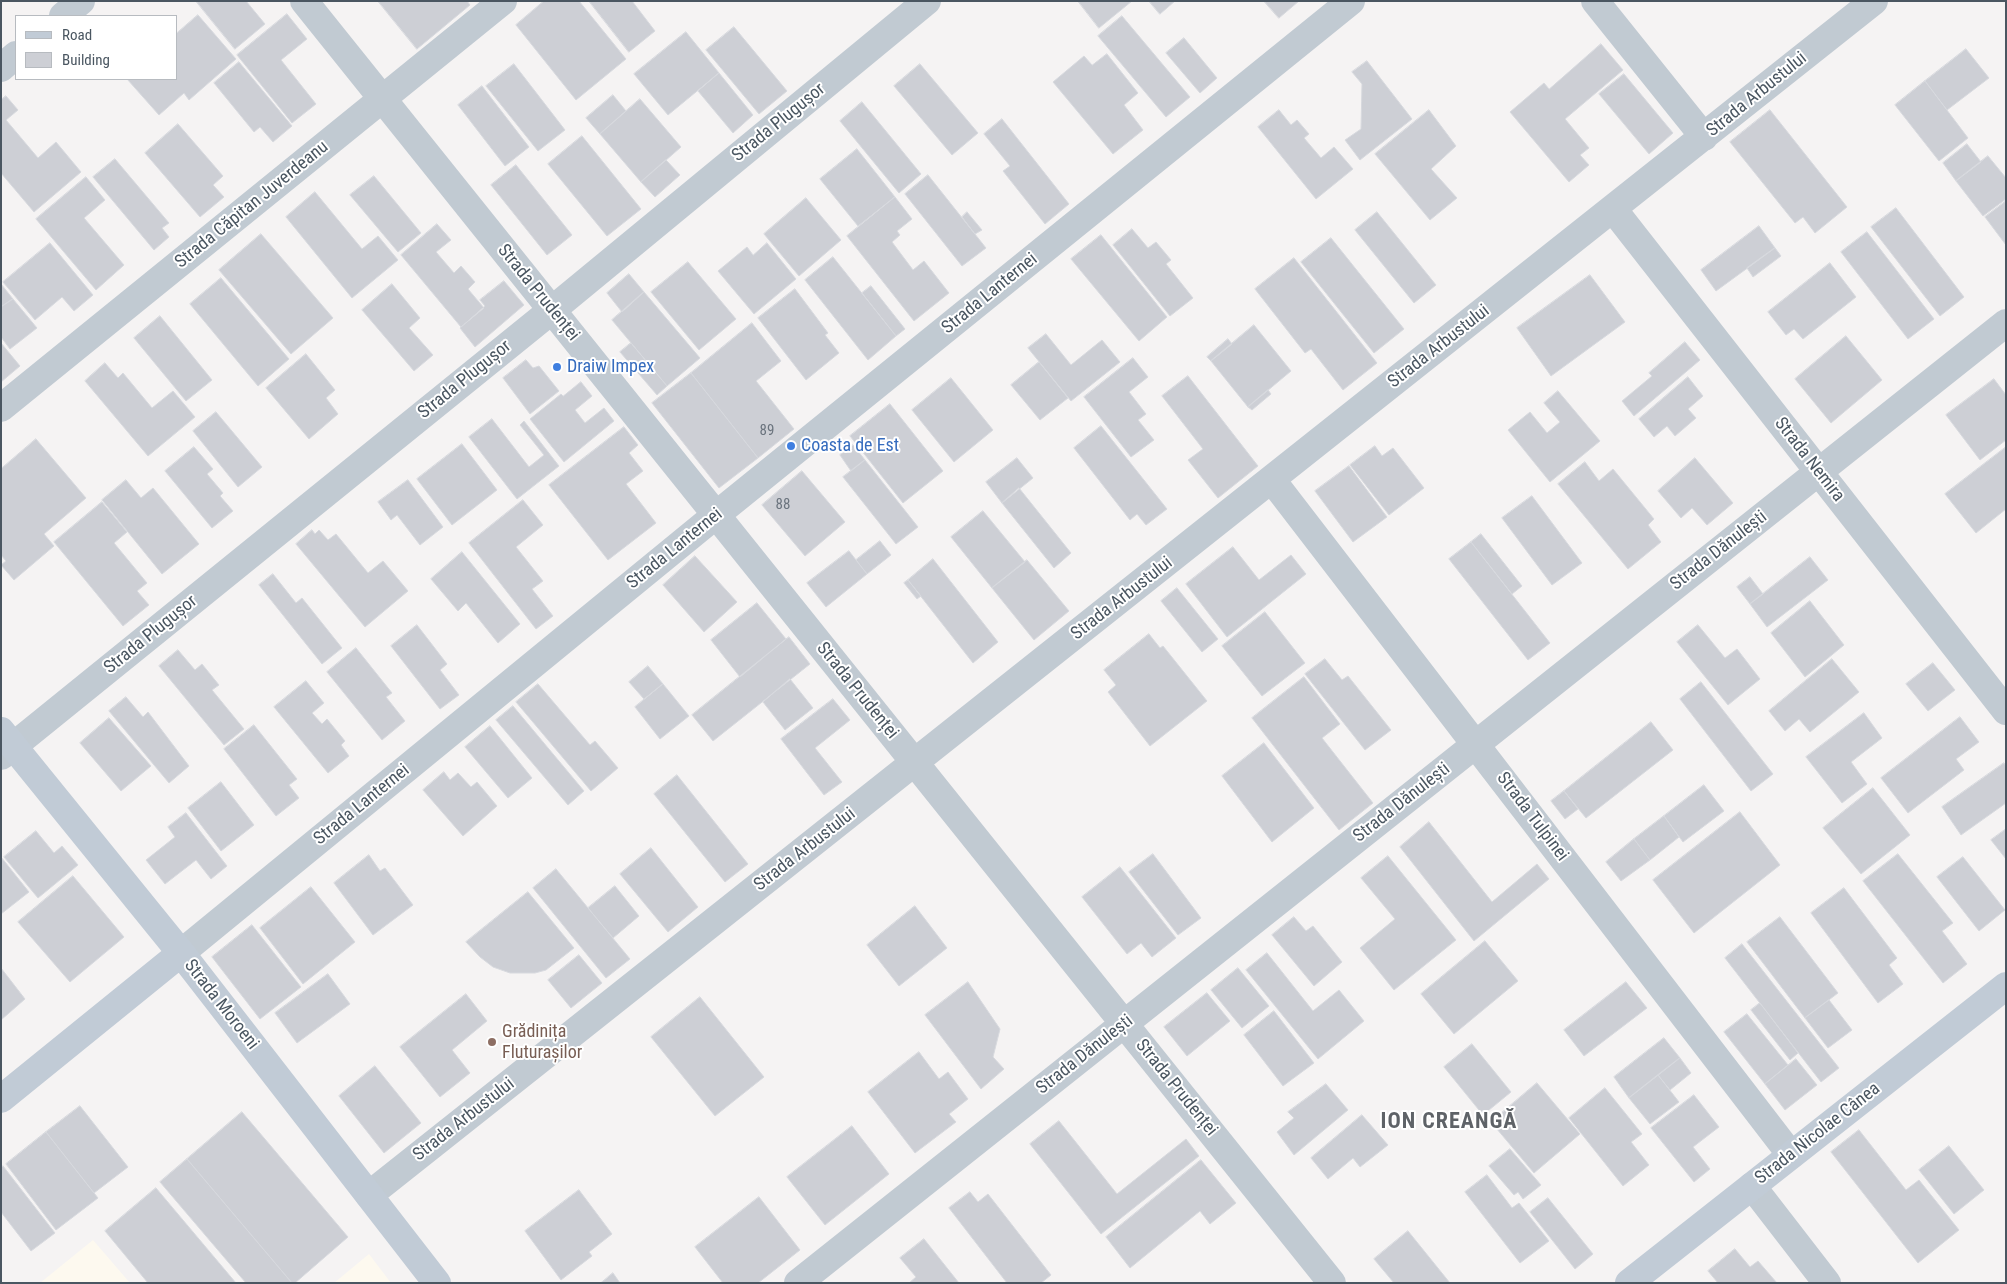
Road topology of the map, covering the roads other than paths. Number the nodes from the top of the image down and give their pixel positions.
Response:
1 (81, 1) edge
2 (304, 1) edge
3 (502, 1) edge
4 (927, 1) edge
5 (1351, 1) edge
6 (1595, 1) edge
7 (1874, 1) edge
8 (64, 15) edge
9 (15, 56) edge
10 (1, 68) edge
11 (383, 98) junction
12 (1704, 137) junction
13 (1613, 209) junction
14 (552, 310) junction
15 (2006, 323) edge
16 (1, 408) edge
17 (1818, 472) junction
18 (1272, 480) junction
19 (716, 515) junction
20 (2006, 711) edge
21 (5, 744) edge
22 (1476, 744) junction
23 (915, 763) junction
24 (181, 953) junction
25 (2006, 986) edge
26 (1125, 1024) junction
27 (1, 1099) edge
28 (1791, 1155) junction
29 (1752, 1186) junction
30 (369, 1195) junction
31 (437, 1283) edge
32 (798, 1283) edge
33 (1332, 1283) edge
34 (1629, 1283) edge
35 (1827, 1283) edge

1 - 8 street
2 - 11 street, Strada Prudenței
3 - 11 street, Strada Căpitan Juverdeanu
4 - 14 street, Strada Plugușor
5 - 19 street, Strada Lanternei
6 - 12 street
7 - 12 street, Strada Arbustului
9 - 10 street
11 - 14 street, Strada Prudenței
11 - 16 street, Strada Căpitan Juverdeanu
12 - 13 street, Strada Arbustului
13 - 17 street, Strada Nemira
13 - 18 street, Strada Arbustului
14 - 19 street, Strada Prudenței
14 - 21 street, Strada Plugușor
15 - 17 street, Strada Dănulești
17 - 20 street, Strada Nemira
17 - 22 street, Strada Dănulești
18 - 22 street, Strada Tulpinei
18 - 23 street, Strada Arbustului
19 - 23 street, Strada Prudenței
19 - 24 street, Strada Lanternei
21 - 24 street, Strada Moroeni
22 - 26 street, Strada Dănulești
22 - 28 street, Strada Tulpinei
23 - 26 street, Strada Prudenței
23 - 30 street, Strada Arbustului
24 - 27 street, Strada Lanternei
24 - 30 street, Strada Moroeni
25 - 28 street, Strada Nicolae Cânea
26 - 32 street, Strada Dănulești
26 - 33 street, Strada Prudenței
28 - 29 street, Strada Nicolae Cânea
29 - 34 street, Strada Nicolae Cânea
29 - 35 street
30 - 31 street, Strada Moroeni

